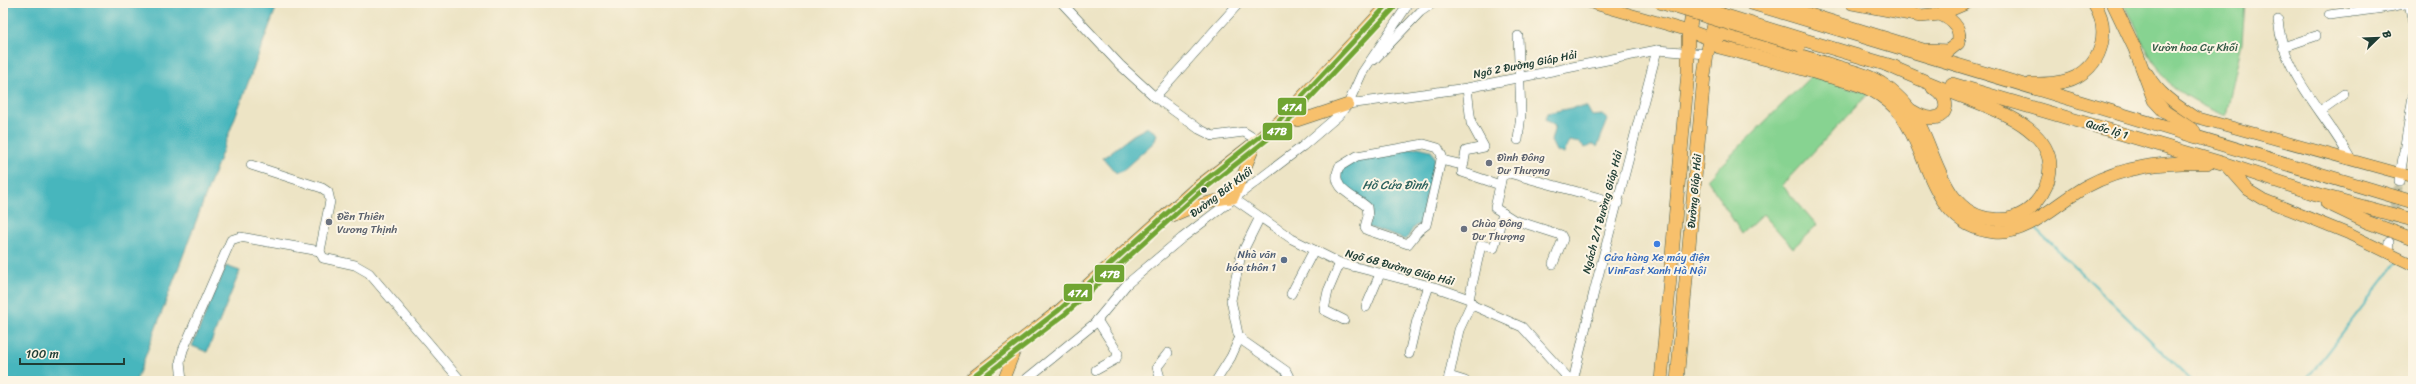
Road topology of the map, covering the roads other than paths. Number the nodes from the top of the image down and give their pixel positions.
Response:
1 (1062, 3) edge
2 (1239, 3) edge
3 (1389, 3) edge
4 (1409, 3) edge
5 (1433, 3) edge
6 (1591, 3) edge
7 (1659, 3) edge
8 (1684, 3) edge
9 (1694, 3) edge
10 (1719, 3) edge
11 (1751, 3) edge
12 (1775, 3) edge
13 (1852, 3) edge
14 (1966, 3) edge
15 (2094, 3) edge
16 (2113, 3) edge
17 (2409, 3) edge
18 (1879, 6) edge
19 (1940, 14) junction
20 (2329, 15) dead end
21 (1807, 17) junction
22 (2278, 20) dead end
23 (2413, 23) edge
24 (1689, 31) junction
25 (1518, 36) dead end
26 (2316, 36) dead end
27 (1711, 39) junction
28 (1800, 42) junction
29 (2283, 47) junction
30 (2135, 49) junction
31 (1657, 50) junction
32 (1929, 50) junction
33 (1688, 51) junction
34 (1707, 54) junction
35 (1887, 65) junction
36 (1367, 66) junction
37 (1964, 68) junction
38 (1519, 78) junction
39 (2016, 83) junction
40 (1467, 88) junction
41 (2344, 94) dead end
42 (2413, 96) edge
43 (1155, 97) junction
44 (1348, 104) junction
45 (1910, 110) junction
46 (2320, 112) junction
47 (1278, 122) junction
48 (1257, 140) junction
49 (1518, 140) dead end
50 (2216, 143) junction
51 (2350, 158) junction
52 (1441, 160) junction
53 (2224, 164) junction
54 (1463, 165) junction
55 (251, 166) dead end
56 (2413, 177) edge
57 (2400, 178) junction
58 (2344, 181) junction
59 (1500, 185) junction
60 (2291, 187) junction
61 (2413, 196) edge
62 (1233, 198) junction
63 (2413, 202) edge
64 (1618, 203) junction
65 (1503, 212) junction
66 (1260, 217) junction
67 (2413, 220) edge
68 (1153, 225) junction
69 (2413, 239) edge
70 (1314, 250) junction
71 (320, 251) junction
72 (1340, 263) junction
73 (1554, 264) dead end
74 (2413, 265) edge
75 (1380, 274) junction
76 (1429, 286) junction
77 (1291, 294) dead end
78 (1470, 302) junction
79 (1366, 306) dead end
80 (1097, 320) junction
81 (1344, 320) dead end
82 (1240, 337) junction
83 (1018, 342) junction
84 (1168, 353) dead end
85 (1409, 354) dead end
86 (981, 370) junction
87 (1096, 370) dead end
88 (1449, 379) edge
89 (182, 381) edge
90 (461, 381) edge
91 (967, 381) edge
92 (974, 381) edge
93 (1003, 381) edge
94 (1024, 381) edge
95 (1161, 381) edge
96 (1216, 381) edge
97 (1291, 381) edge
98 (1465, 381) edge
99 (1572, 381) edge
100 (1661, 381) edge
101 (1677, 381) edge

1 - 43 street
2 - 43 street
3 - 47 main road
4 - 36 street, Đường Bát Khối
5 - 36 street
6 - 24 main road
7 - 28 main road, bridge
8 - 28 highway, Quốc lộ 1, bridge
9 - 24 highway, Đường Giáp Hải
10 - 27 highway, Đường Giáp Hải
11 - 21 highway, Quốc lộ 1
12 - 21 main road
13 - 18 highway
14 - 19 highway
15 - 39 highway
16 - 30 highway
17 - 20 street
17 - 23 street
18 - 19 highway
19 - 32 highway
21 - 32 main road
21 - 37 highway, Quốc lộ 1
22 - 29 street
24 - 27 highway
24 - 33 highway, Đường Giáp Hải
25 - 38 street
26 - 29 street
27 - 34 highway, Đường Giáp Hải
27 - 45 highway
27 - 53 highway
28 - 35 highway, Quốc lộ 1
29 - 46 street
30 - 50 highway
30 - 51 main road
31 - 33 street, Ngõ 2 Đường Giáp Hải
31 - 38 street, Ngõ 2 Đường Giáp Hải
31 - 64 street, Ngách 2/1 Đường Giáp Hải
32 - 37 main road
33 - 34 street, Ngõ 2 Đường Giáp Hải
33 - 100 highway, Đường Giáp Hải
34 - 101 highway, Đường Giáp Hải
35 - 45 highway
35 - 45 highway
35 - 53 highway, Quốc lộ 1
36 - 44 street, Đường Bát Khối
37 - 39 highway, Quốc lộ 1
38 - 40 street, Ngõ 2 Đường Giáp Hải
38 - 49 street
39 - 50 highway, Quốc lộ 1
40 - 44 street, Ngõ 2 Đường Giáp Hải
40 - 54 street
41 - 46 street
42 - 57 street
43 - 48 street
44 - 47 main road
44 - 62 street, Đường Bát Khối
46 - 51 street
47 - 48 main road
48 - 62 main road
48 - 68 main road
50 - 58 highway, Quốc lộ 1
51 - 57 main road
52 - 52 street
52 - 54 street
53 - 60 highway, Quốc lộ 1
53 - 74 main road
54 - 59 street
55 - 71 street
56 - 57 main road
58 - 61 highway
58 - 63 highway, Quốc lộ 1
59 - 64 street
59 - 65 street
60 - 67 highway, Quốc lộ 1
60 - 69 highway
62 - 66 street, Ngõ 68 Đường Giáp Hải
62 - 68 main road
62 - 80 street, Đường Bát Khối
64 - 99 street, Ngách 2/1 Đường Giáp Hải
65 - 73 street
65 - 78 street
66 - 70 street, Ngõ 68 Đường Giáp Hải
66 - 82 street
68 - 83 main road
70 - 72 street, Ngõ 68 Đường Giáp Hải
70 - 77 street
71 - 89 street
71 - 90 street
72 - 75 street, Ngõ 68 Đường Giáp Hải
72 - 81 street
75 - 76 street, Ngõ 68 Đường Giáp Hải
75 - 79 street
76 - 78 street, Ngõ 68 Đường Giáp Hải
76 - 85 street
78 - 88 street
78 - 99 street, Ngõ 68 Đường Giáp Hải
80 - 87 street
80 - 94 street, Đường Bát Khối
82 - 96 street
82 - 97 street
83 - 86 main road
83 - 93 main road
84 - 95 street
86 - 91 main road
86 - 92 main road
88 - 98 street

